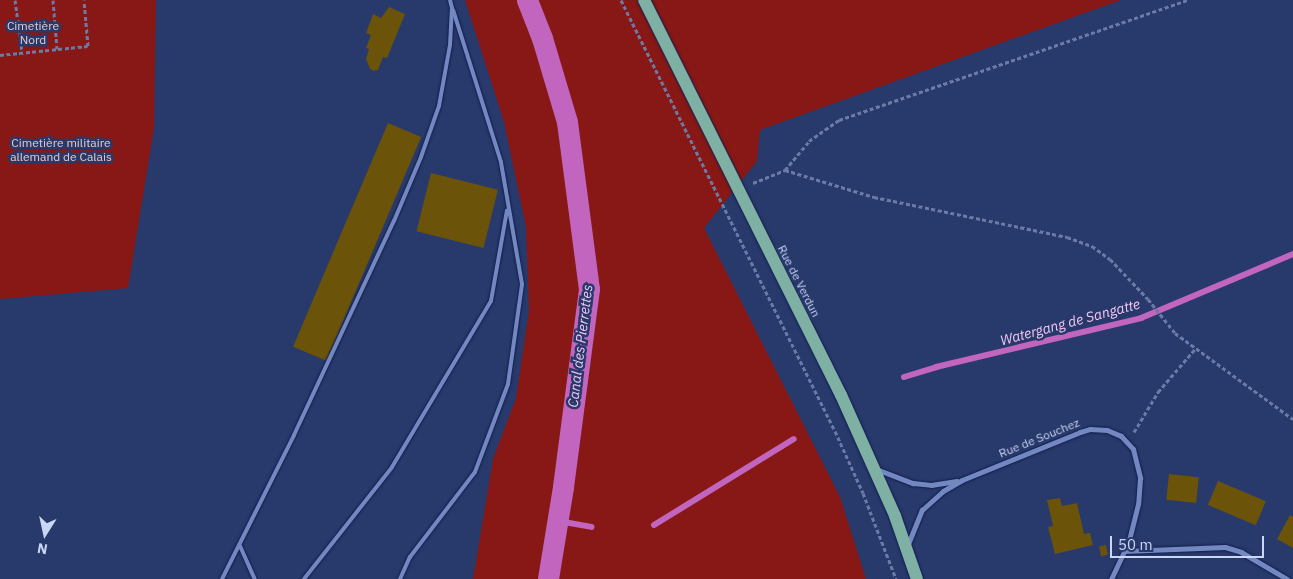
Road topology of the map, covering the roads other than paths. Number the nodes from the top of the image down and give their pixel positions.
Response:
1 (450, 0) edge
2 (644, 0) edge
3 (452, 8) junction
4 (508, 205) junction
5 (874, 468) junction
6 (962, 480) junction
7 (240, 546) junction
8 (906, 549) junction
9 (1124, 551) junction
10 (222, 579) edge
11 (255, 579) edge
12 (304, 579) edge
13 (400, 579) edge
14 (917, 579) edge
15 (1111, 579) edge
16 (1287, 579) edge

1 - 3 lane
2 - 5 main road, Rue de Verdun
3 - 4 lane
3 - 7 lane
4 - 12 lane
4 - 13 lane
5 - 6 street, Rue de Souchez
5 - 8 main road, Rue de Verdun
6 - 8 street, Rue de Souchez
6 - 9 street, Rue de Souchez
7 - 10 lane
7 - 11 lane
8 - 14 main road, Rue de Verdun
9 - 15 street
9 - 16 street

